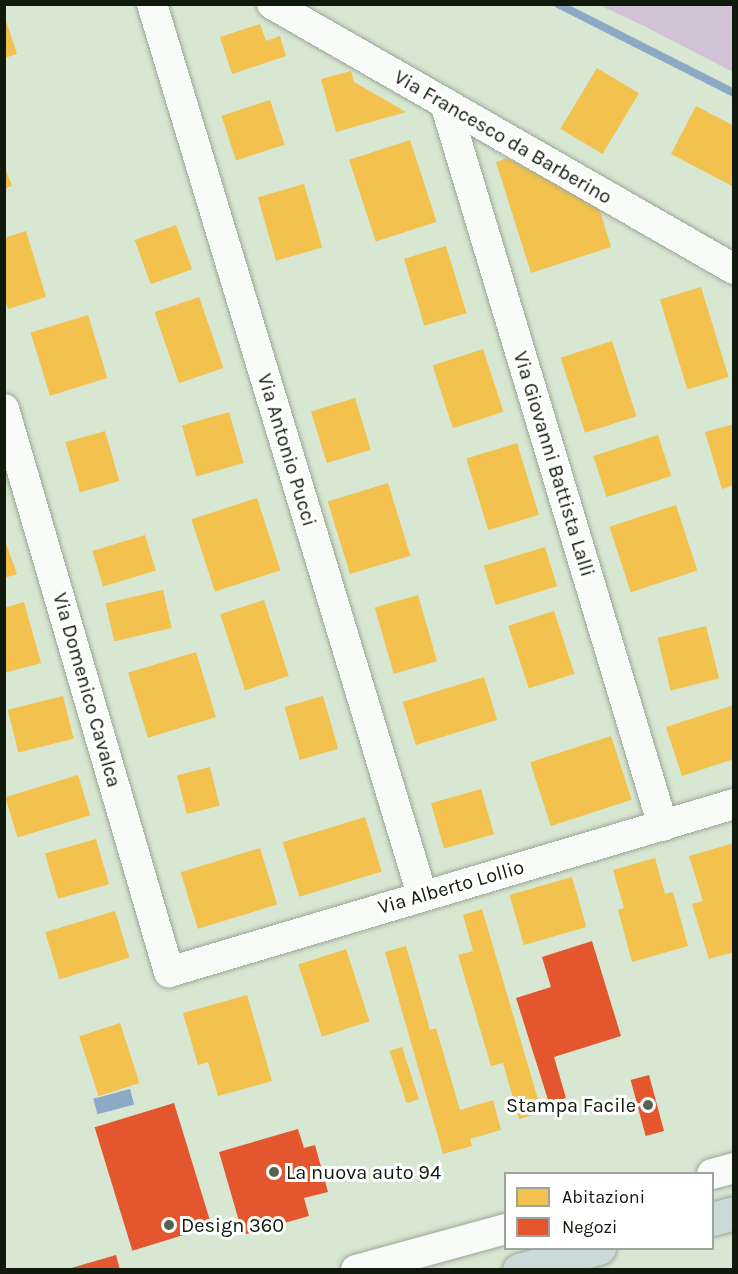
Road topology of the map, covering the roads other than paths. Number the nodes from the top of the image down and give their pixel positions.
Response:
1 (153, 4) edge
2 (272, 4) edge
3 (444, 103) junction
4 (734, 269) edge
5 (4, 409) edge
6 (734, 804) edge
7 (663, 825) junction
8 (423, 895) junction
9 (169, 972) joint
10 (734, 1168) edge
11 (714, 1173) edge
12 (734, 1213) edge
13 (714, 1218) edge
14 (504, 1230) edge
15 (591, 1250) edge
16 (356, 1269) edge
17 (519, 1269) edge

1 - 8 street, Via Antonio Pucci
2 - 3 street, Via Francesco da Barberino
3 - 4 street, Via Francesco da Barberino
3 - 7 street, Via Giovanni Battista Lalli
5 - 9 street, Via Domenico Cavalca
6 - 7 street, Via Alberto Lollio
7 - 8 street, Via Alberto Lollio
8 - 9 street, Via Alberto Lollio
10 - 11 street
12 - 13 highway
14 - 16 street
15 - 17 highway

